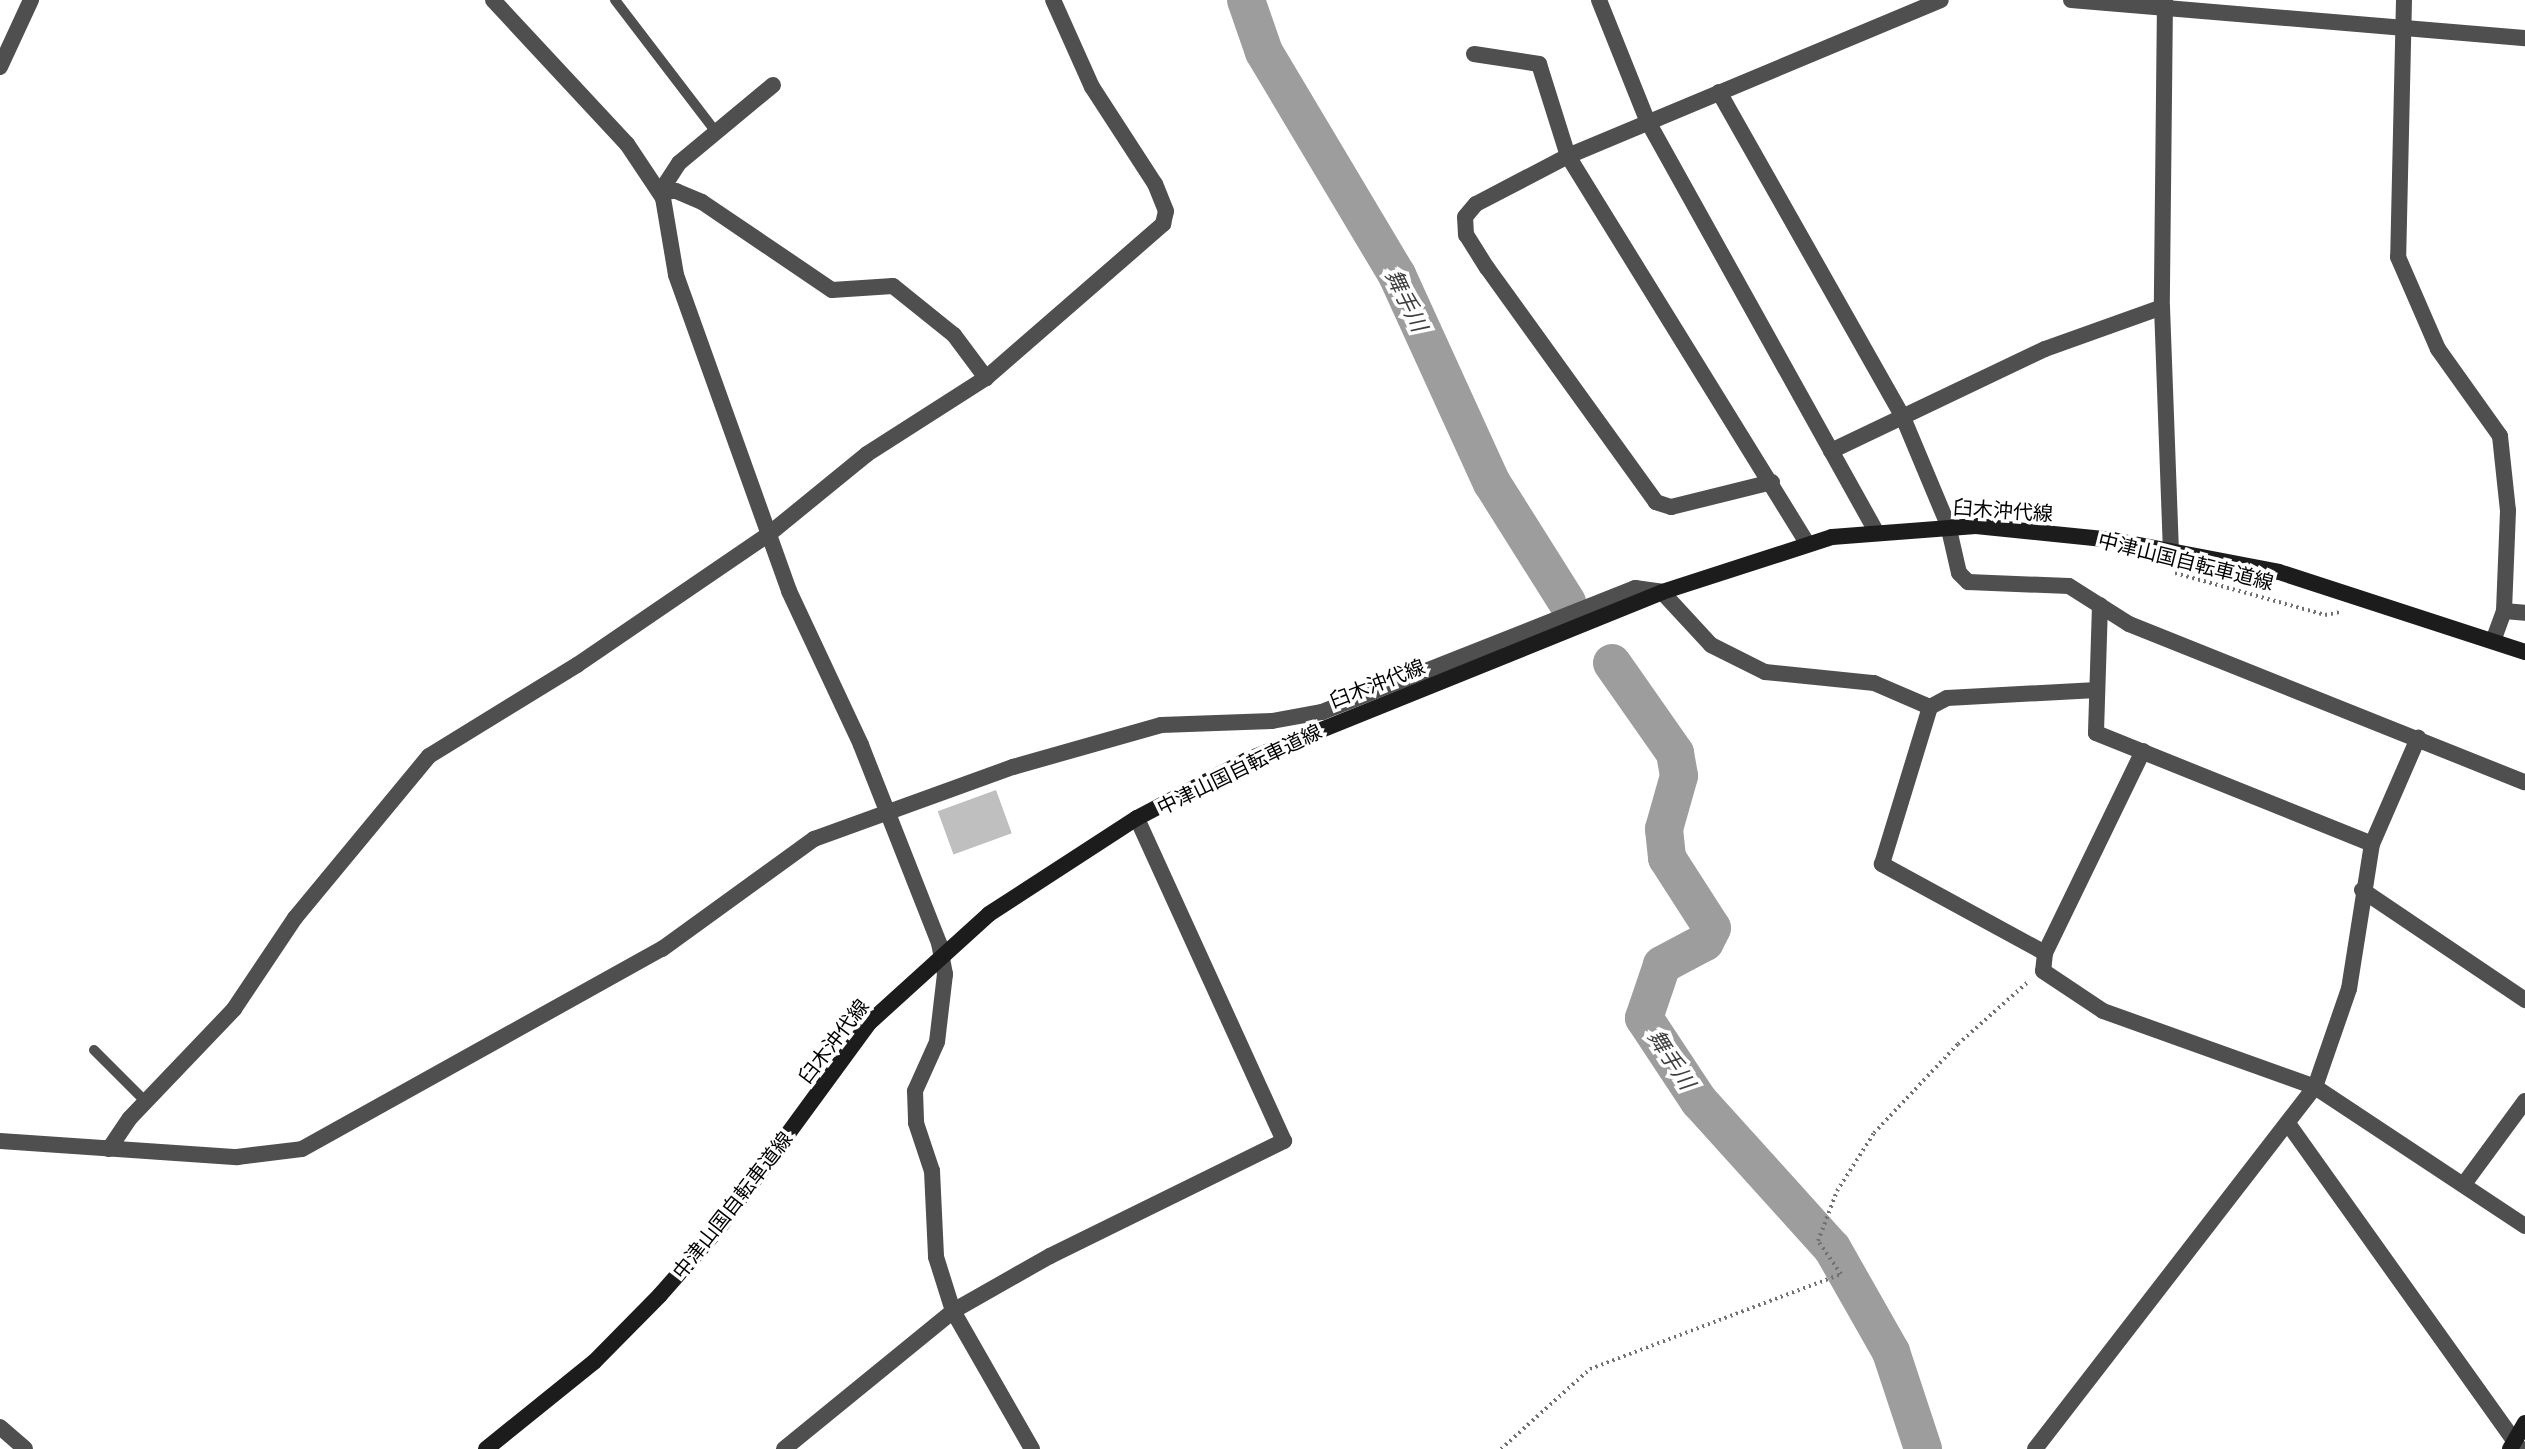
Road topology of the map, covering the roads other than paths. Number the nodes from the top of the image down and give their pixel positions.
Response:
1 (31, 0) edge
2 (493, 0) edge
3 (615, 0) edge
4 (1053, 0) edge
5 (1599, 0) edge
6 (1941, 0) edge
7 (2071, 0) edge
8 (2404, 0) edge
9 (2166, 4) edge
10 (2401, 32) junction
11 (2525, 38) edge
12 (1474, 54) dead end
13 (0, 67) edge
14 (773, 85) dead end
15 (1719, 92) junction
16 (1647, 120) junction
17 (715, 131) junction
18 (1568, 156) junction
19 (660, 192) junction
20 (2162, 307) junction
21 (986, 378) junction
22 (1902, 415) junction
23 (1831, 451) junction
24 (1772, 482) junction
25 (1948, 525) junction
26 (1876, 531) junction
27 (769, 534) junction
28 (1807, 543) junction
29 (2171, 551) junction
30 (1662, 592) junction
31 (2100, 605) junction
32 (2504, 611) junction
33 (2525, 613) edge
34 (2493, 641) junction
35 (2525, 652) edge
36 (2097, 690) junction
37 (1930, 707) junction
38 (2418, 738) junction
39 (2143, 751) junction
40 (2525, 782) edge
41 (883, 811) junction
42 (1137, 818) junction
43 (2372, 844) junction
44 (2362, 890) junction
45 (940, 955) junction
46 (2044, 962) junction
47 (2525, 1000) edge
48 (94, 1050) dead end
49 (2315, 1087) junction
50 (2525, 1101) edge
51 (147, 1103) junction
52 (2289, 1125) junction
53 (0, 1141) edge
54 (109, 1149) junction
55 (2464, 1184) junction
56 (2525, 1226) edge
57 (953, 1311) junction
58 (2525, 1423) edge
59 (0, 1427) edge
60 (2514, 1446) edge
61 (25, 1449) edge
62 (486, 1449) edge
63 (784, 1449) edge
64 (1032, 1449) edge
65 (2035, 1449) edge

1 - 13 street
2 - 19 street
3 - 17 lane
4 - 21 street
5 - 16 street
6 - 15 street
7 - 9 street
8 - 10 street
9 - 10 street
9 - 20 street
10 - 11 street
10 - 32 street
12 - 18 street
14 - 17 street
15 - 16 street
15 - 22 street
16 - 18 street
16 - 23 street
17 - 19 street
18 - 24 street
18 - 24 street
19 - 21 street
19 - 27 street
20 - 22 street
20 - 29 street
21 - 27 street
22 - 23 street
22 - 25 street
23 - 26 street
24 - 28 street
25 - 26 main road, 臼木沖代線
25 - 29 main road, 臼木沖代線
25 - 31 street
26 - 28 main road, 臼木沖代線
27 - 41 street
27 - 51 street
28 - 30 main road, 臼木沖代線
29 - 34 main road, 臼木沖代線
30 - 37 street
30 - 41 street
30 - 42 main road, 臼木沖代線
31 - 36 street
31 - 38 street
32 - 33 street
32 - 34 street
34 - 35 main road, 臼木沖代線
36 - 37 street
36 - 39 street
37 - 46 street
38 - 40 street
38 - 43 street
39 - 43 street
39 - 46 street
41 - 45 street
41 - 54 street
42 - 45 main road, 臼木沖代線
42 - 57 street
43 - 44 street
44 - 47 street
44 - 49 street
45 - 57 street
45 - 62 main road, 臼木沖代線
46 - 49 street
48 - 51 lane
49 - 52 street
49 - 55 street
50 - 55 street
51 - 54 street
52 - 60 street
52 - 65 street
53 - 54 street
55 - 56 street
57 - 63 street
57 - 64 street
58 - 60 main road
59 - 61 street

